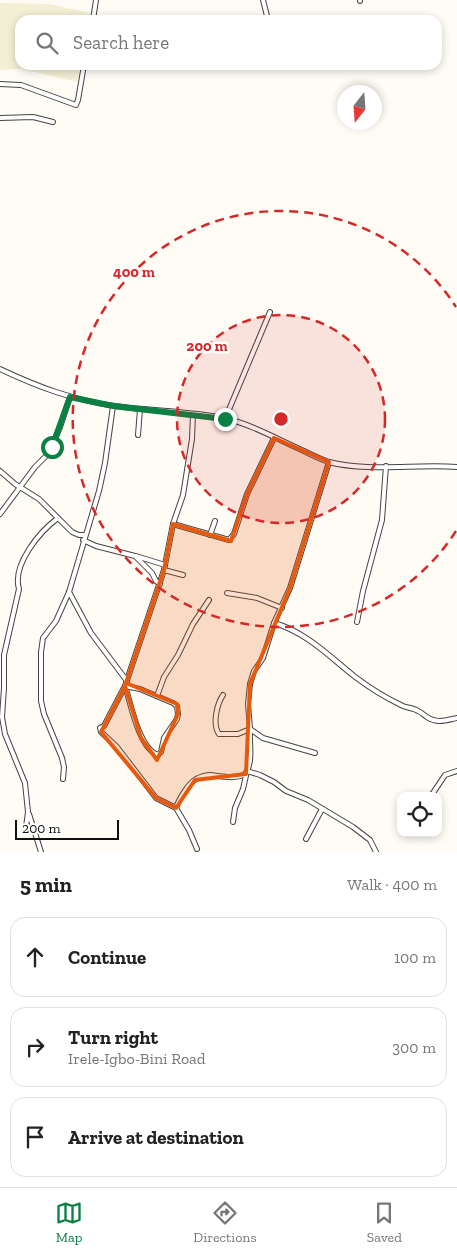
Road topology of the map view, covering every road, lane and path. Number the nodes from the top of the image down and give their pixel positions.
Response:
1 (96, 0) edge
2 (263, 0) edge
3 (94, 15) edge
4 (267, 15) edge
5 (83, 70) edge
6 (0, 84) edge
7 (0, 118) edge
8 (53, 122) dead end
9 (270, 312) dead end
10 (0, 369) edge
11 (70, 397) junction
12 (113, 406) junction
13 (140, 409) junction
14 (193, 414) junction
15 (225, 419) junction
16 (138, 435) dead end
17 (274, 438) junction
18 (328, 462) junction
19 (386, 466) junction
20 (457, 467) edge
21 (0, 471) edge
22 (20, 486) junction
23 (0, 514) edge
24 (58, 518) junction
25 (216, 521) dead end
26 (173, 524) junction
27 (210, 535) junction
28 (84, 538) junction
29 (135, 556) junction
30 (164, 567) junction
31 (183, 575) dead end
32 (160, 584) junction
33 (69, 592) junction
34 (227, 593) dead end
35 (209, 600) dead end
36 (282, 608) junction
37 (357, 622) dead end
38 (274, 623) junction
39 (2, 653) edge
40 (126, 684) junction
41 (223, 695) dead end
42 (157, 696) junction
43 (457, 718) edge
44 (250, 729) junction
45 (315, 753) dead end
46 (457, 771) edge
47 (247, 772) junction
48 (64, 779) dead end
49 (434, 792) edge
50 (176, 808) junction
51 (322, 809) junction
52 (28, 812) junction
53 (234, 822) dead end
54 (26, 827) dead end
55 (306, 839) dead end
56 (197, 849) dead end
57 (41, 852) edge
58 (376, 852) edge

1 - 3 street
2 - 4 street
5 - 6 street
7 - 8 street
9 - 15 street
10 - 11 street
11 - 12 street
11 - 22 street
12 - 13 street
12 - 28 street
13 - 14 street
13 - 16 street
14 - 15 street
14 - 26 street
15 - 17 street
17 - 18 street
17 - 27 street
18 - 19 street
18 - 36 street
19 - 20 street
19 - 37 street
21 - 22 street
22 - 23 street
22 - 24 street
24 - 28 street
24 - 39 street
25 - 27 street
26 - 27 street
26 - 30 street
28 - 29 street
28 - 33 street
29 - 30 street
29 - 32 street
30 - 31 street
30 - 32 street
32 - 40 street
33 - 40 street
33 - 48 street
34 - 36 street
35 - 42 street
36 - 38 street
38 - 43 street
38 - 44 street
39 - 52 street
40 - 42 street
40 - 42 street
40 - 50 street
41 - 44 street
44 - 45 street
44 - 47 street
46 - 49 street
47 - 50 street
47 - 51 street
47 - 53 street
50 - 56 street
51 - 55 street
51 - 58 street
52 - 54 street
52 - 57 street

